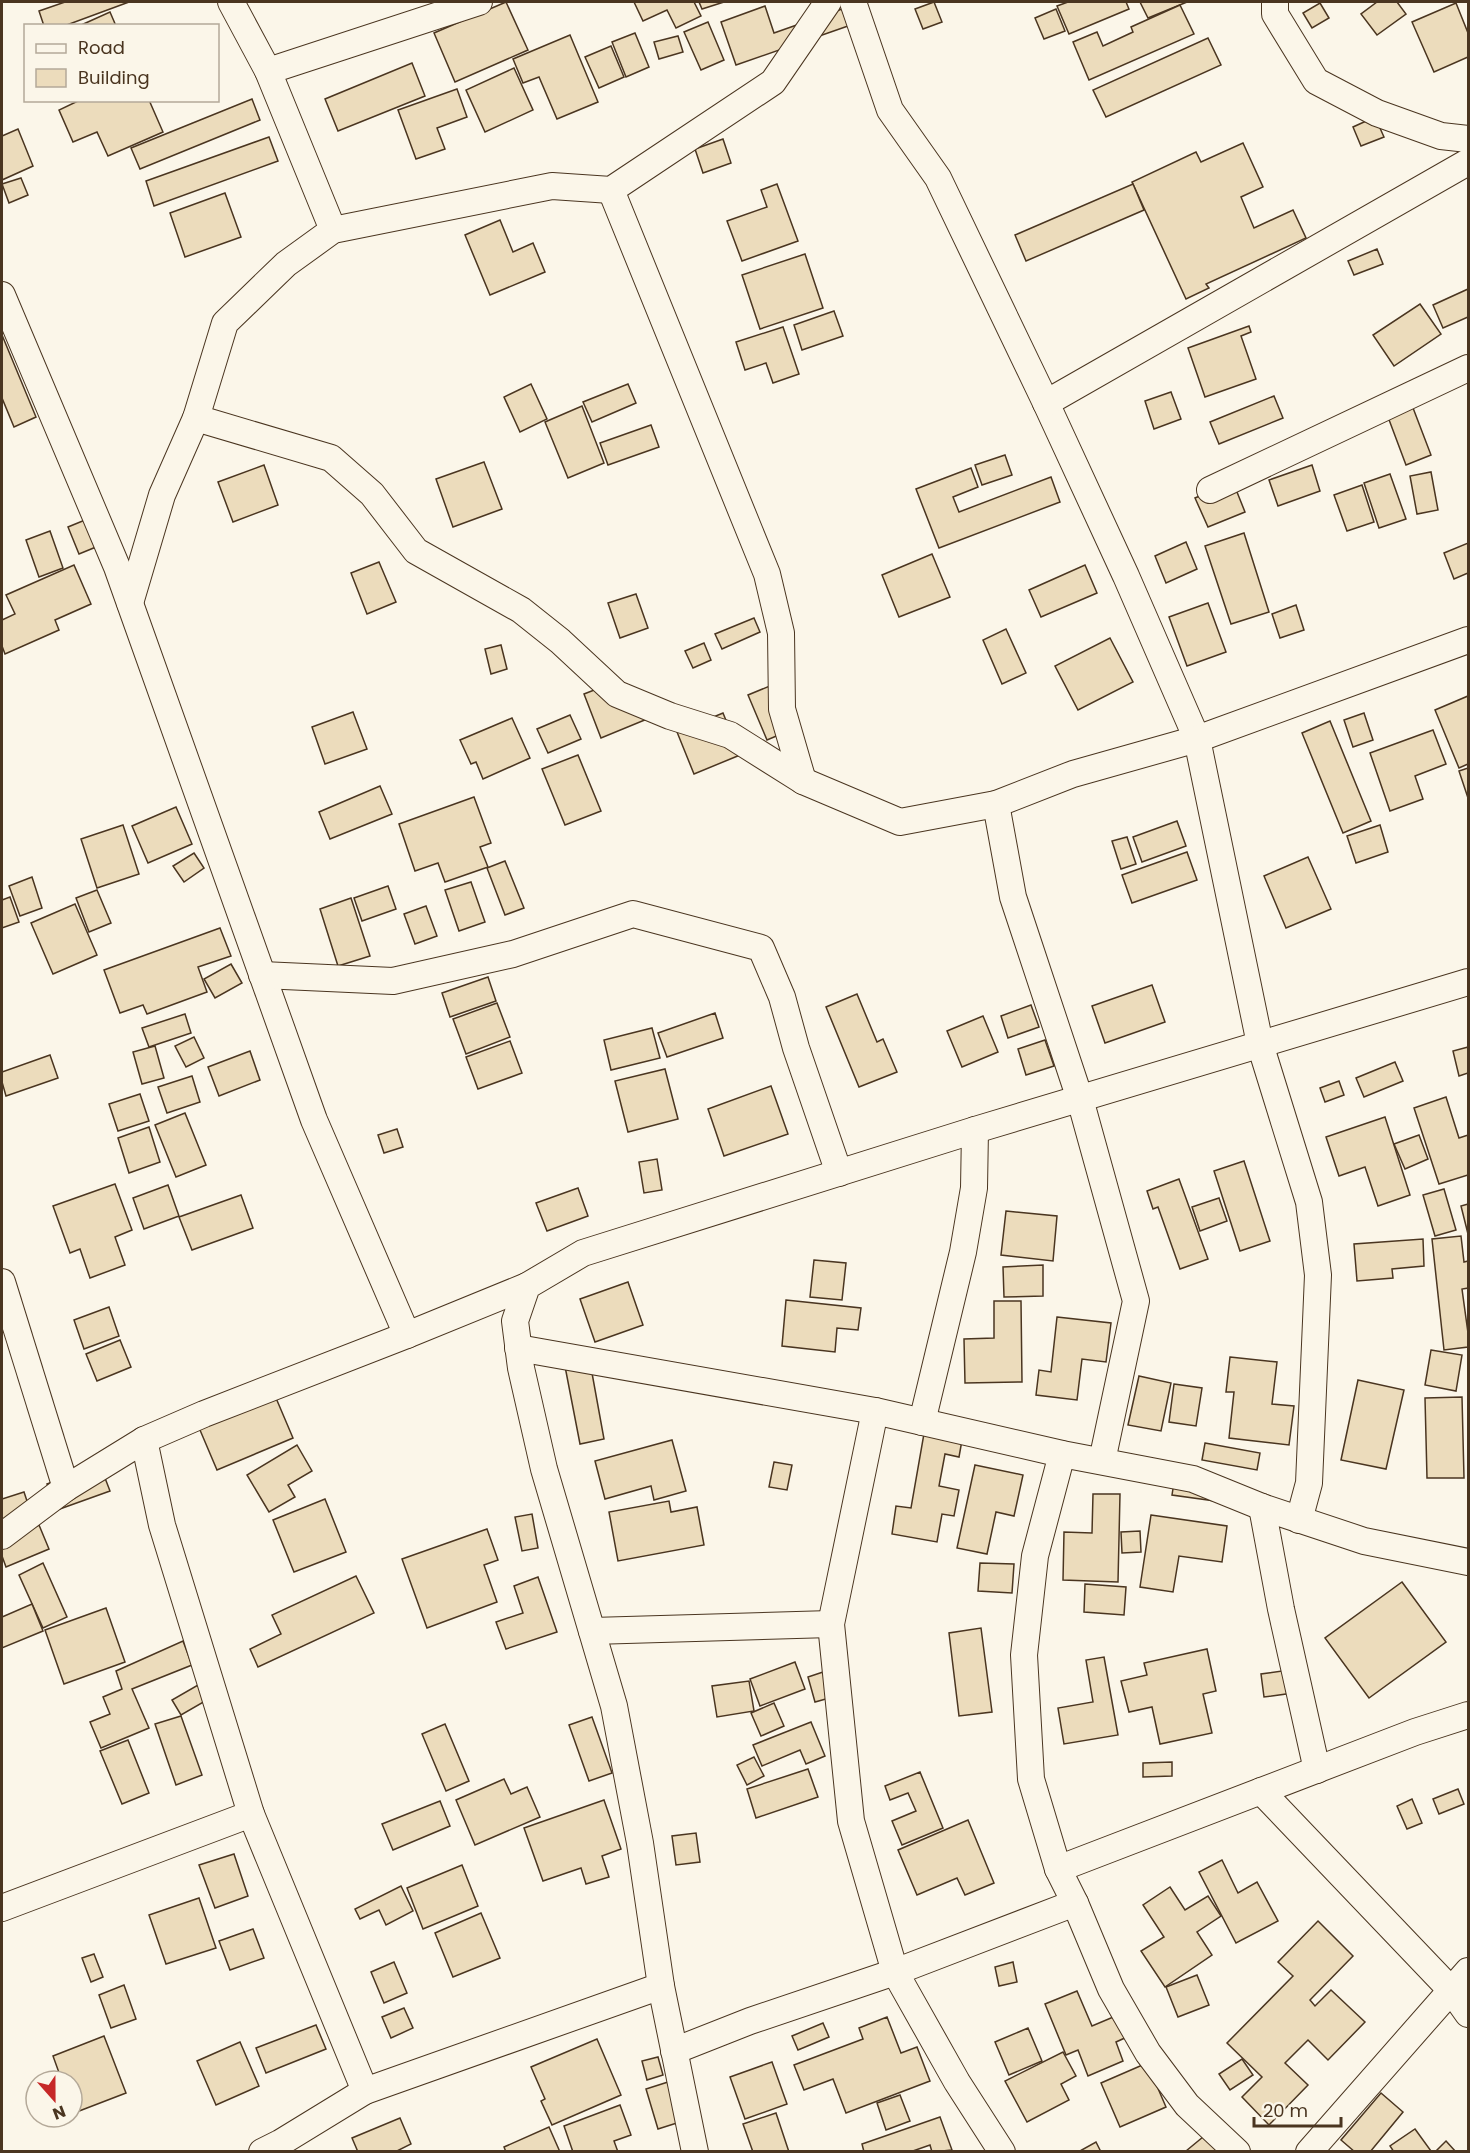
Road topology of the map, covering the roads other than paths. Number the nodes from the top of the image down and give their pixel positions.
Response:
1 (231, 2) edge
2 (479, 2) edge
3 (828, 2) edge
4 (853, 2) edge
5 (1275, 2) edge
6 (268, 71) junction
7 (1468, 139) edge
8 (1468, 162) edge
9 (611, 190) junction
10 (333, 230) junction
11 (2, 295) edge
12 (1468, 368) edge
13 (1046, 403) junction
14 (196, 418) junction
15 (1210, 490) dead end
16 (130, 603) junction
17 (1468, 640) edge
18 (1197, 739) junction
19 (803, 781) junction
20 (996, 804) junction
21 (262, 975) junction
22 (1468, 982) edge
23 (1260, 1044) junction
24 (1080, 1099) junction
25 (975, 1130) junction
26 (839, 1173) junction
27 (2, 1282) edge
28 (527, 1286) junction
29 (407, 1335) junction
30 (518, 1348) junction
31 (875, 1411) junction
32 (922, 1422) junction
33 (144, 1440) junction
34 (1062, 1454) junction
35 (1102, 1461) junction
36 (66, 1488) junction
37 (1262, 1507) junction
38 (1299, 1520) junction
39 (2, 1536) edge
40 (1468, 1562) edge
41 (831, 1624) junction
42 (592, 1631) junction
43 (1468, 1715) edge
44 (1317, 1770) junction
45 (1261, 1791) junction
46 (251, 1814) junction
47 (1058, 1869) junction
48 (1075, 1903) junction
49 (2, 1908) edge
50 (1468, 1971) edge
51 (895, 1972) junction
52 (661, 1986) junction
53 (1451, 1990) junction
54 (1468, 2014) edge
55 (674, 2051) junction
56 (365, 2091) junction
57 (262, 2151) edge
58 (695, 2151) edge
59 (1002, 2151) edge
60 (1237, 2151) edge
61 (1309, 2151) edge

1 - 6 street
2 - 6 street
3 - 9 street
4 - 13 street
5 - 7 street
6 - 10 street
8 - 13 street
9 - 10 street
9 - 19 street
10 - 14 street
11 - 16 street
12 - 15 street
13 - 18 street
14 - 16 street
14 - 19 street
16 - 21 street
17 - 18 street
18 - 20 street
18 - 23 street
19 - 20 street
20 - 24 street
21 - 26 street
21 - 29 street
22 - 23 street
23 - 24 street
23 - 38 street
24 - 25 street
24 - 35 street
25 - 26 street
25 - 32 street
26 - 28 street
27 - 36 street
28 - 29 street
28 - 30 street
29 - 33 street
30 - 31 street
30 - 42 street
31 - 32 street
31 - 41 street
32 - 34 street
33 - 36 street
33 - 46 street
34 - 35 street
34 - 47 street
35 - 37 street
36 - 39 street
37 - 38 street
37 - 44 street
38 - 40 street
41 - 42 street
41 - 51 street
42 - 52 street
43 - 44 street
44 - 45 street
45 - 47 street
45 - 53 street
46 - 49 street
46 - 56 street
47 - 48 street
48 - 51 street
48 - 60 street
50 - 53 street
51 - 55 street
51 - 59 street
52 - 55 street
52 - 56 street
53 - 54 street
53 - 61 street
55 - 58 street
56 - 57 street

